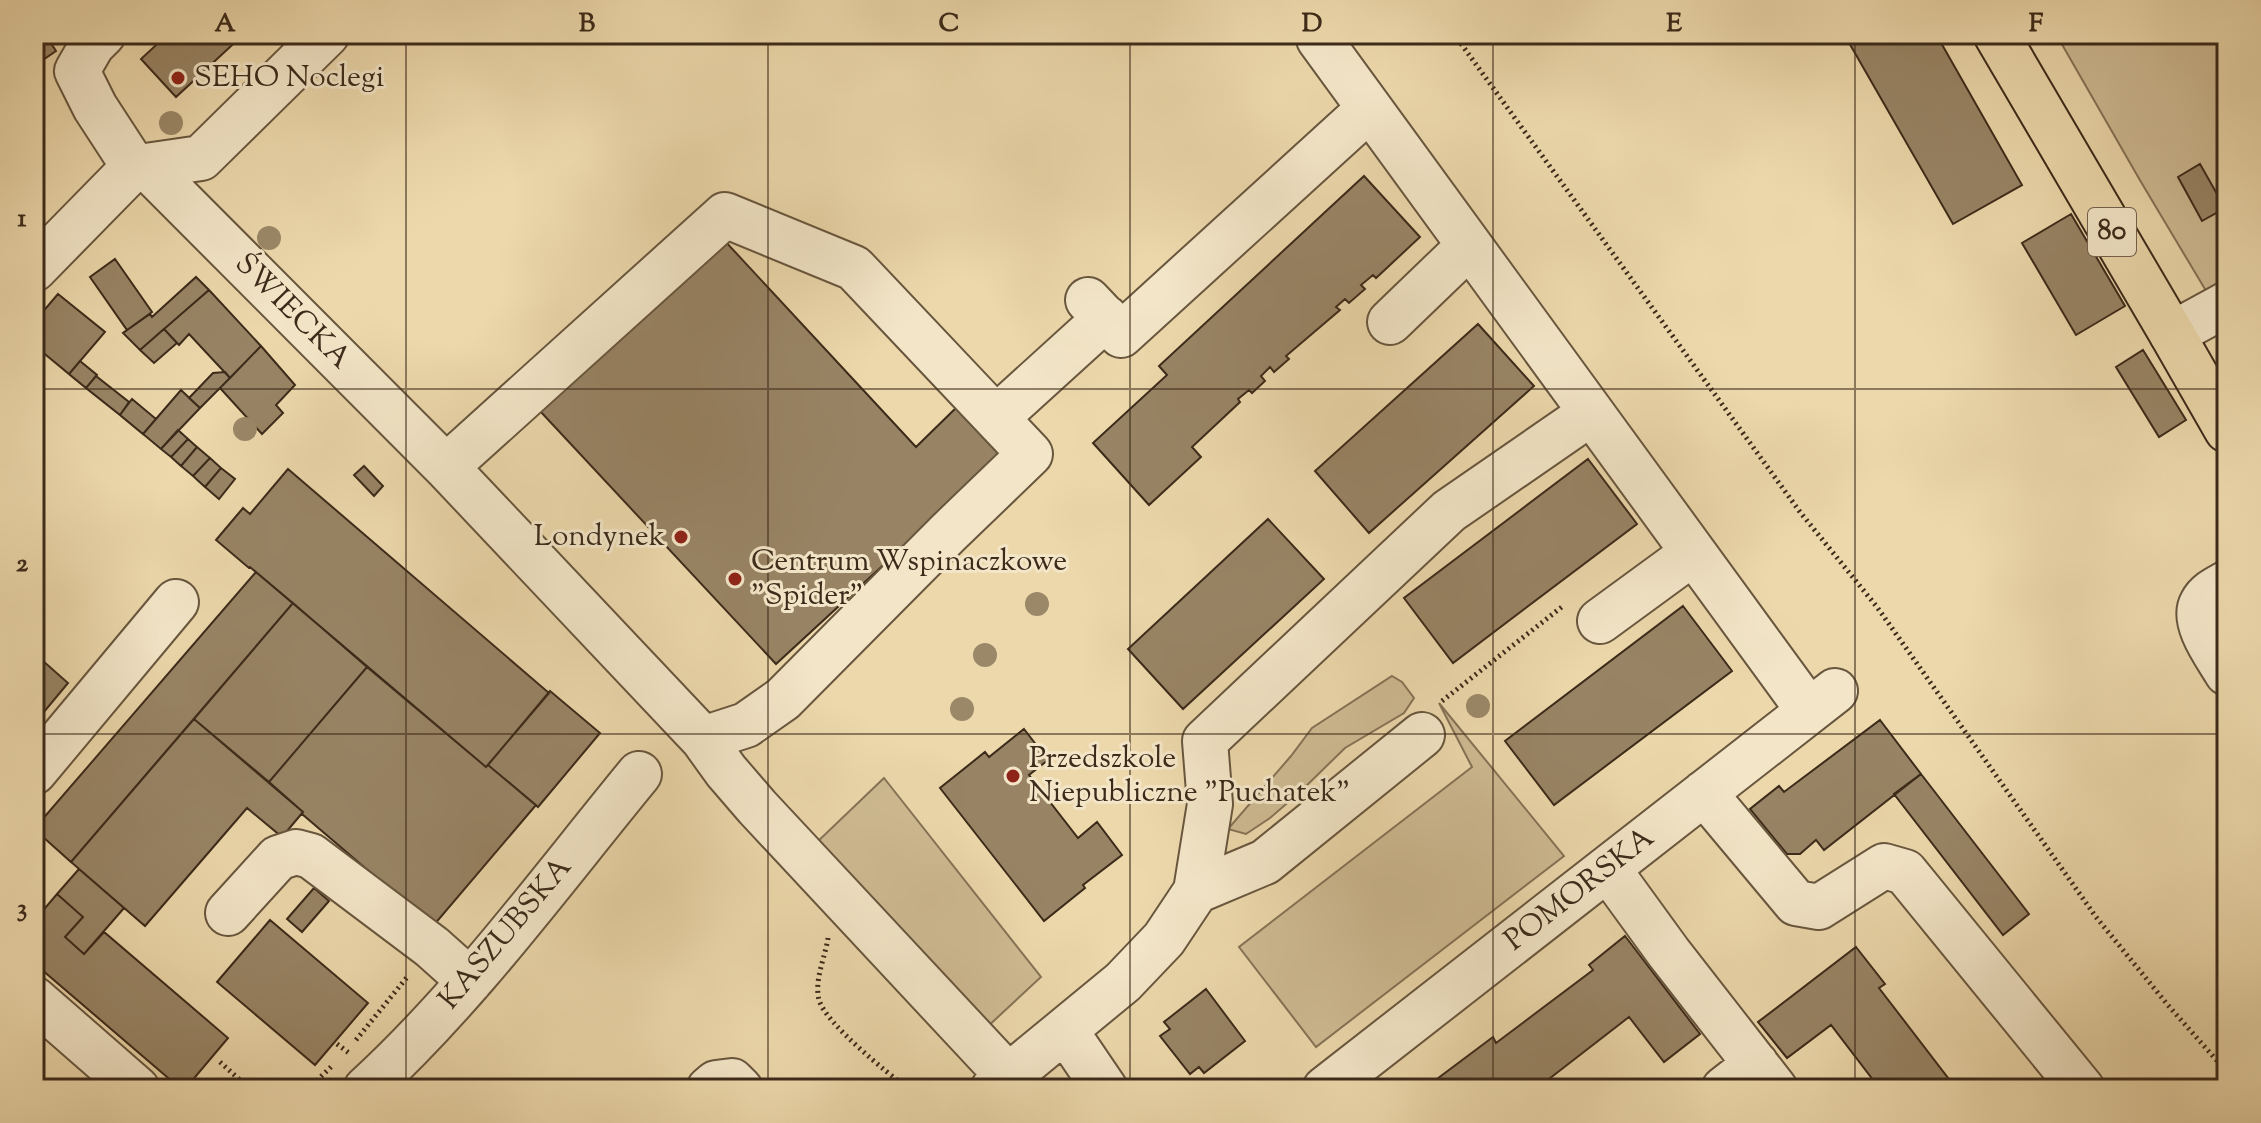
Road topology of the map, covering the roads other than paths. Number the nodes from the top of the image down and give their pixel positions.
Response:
1 (103, 34) edge
2 (327, 34) edge
3 (1996, 34) edge
4 (1319, 39) dead end
5 (1369, 109) junction
6 (140, 166) junction
7 (1469, 246) junction
8 (34, 269) edge
9 (2227, 304) edge
10 (1390, 322) dead end
11 (2172, 334) junction
12 (1591, 413) junction
13 (996, 418) junction
14 (2227, 430) edge
15 (446, 467) junction
16 (1693, 553) junction
17 (2227, 583) edge
18 (176, 602) dead end
19 (1584, 612) road end
20 (2227, 673) edge
21 (1430, 719) road end
22 (703, 739) junction
23 (34, 772) edge
24 (639, 774) dead end
25 (1704, 793) junction
26 (1608, 869) junction
27 (1196, 891) junction
28 (228, 913) dead end
29 (470, 981) junction
30 (34, 999) edge
31 (1065, 1030) junction
32 (349, 1068) edge
33 (1751, 1081) edge
34 (1000, 1083) edge
35 (137, 1089) edge
36 (709, 1089) edge
37 (740, 1089) edge
38 (1105, 1089) edge
39 (1325, 1089) edge
40 (2082, 1089) edge

1 - 6 street, ŚWIECKA
2 - 6 street
3 - 11 main road, 80
4 - 5 street
5 - 7 street
5 - 13 street
6 - 8 street
6 - 15 street, ŚWIECKA
7 - 10 street
7 - 12 street
9 - 11 street
11 - 14 main road, 80
12 - 16 street
12 - 27 street
13 - 15 street
13 - 22 street
15 - 22 street, ŚWIECKA
16 - 19 street
16 - 25 street, POMORSKA
17 - 20 street
18 - 23 street
21 - 27 street
22 - 34 street, ŚWIECKA
24 - 29 street, KASZUBSKA
25 - 26 street, POMORSKA
25 - 40 street
26 - 33 street
26 - 39 street, POMORSKA
27 - 31 street
28 - 29 street
29 - 32 street, KASZUBSKA
30 - 35 street
31 - 34 street
31 - 38 street
36 - 37 street

